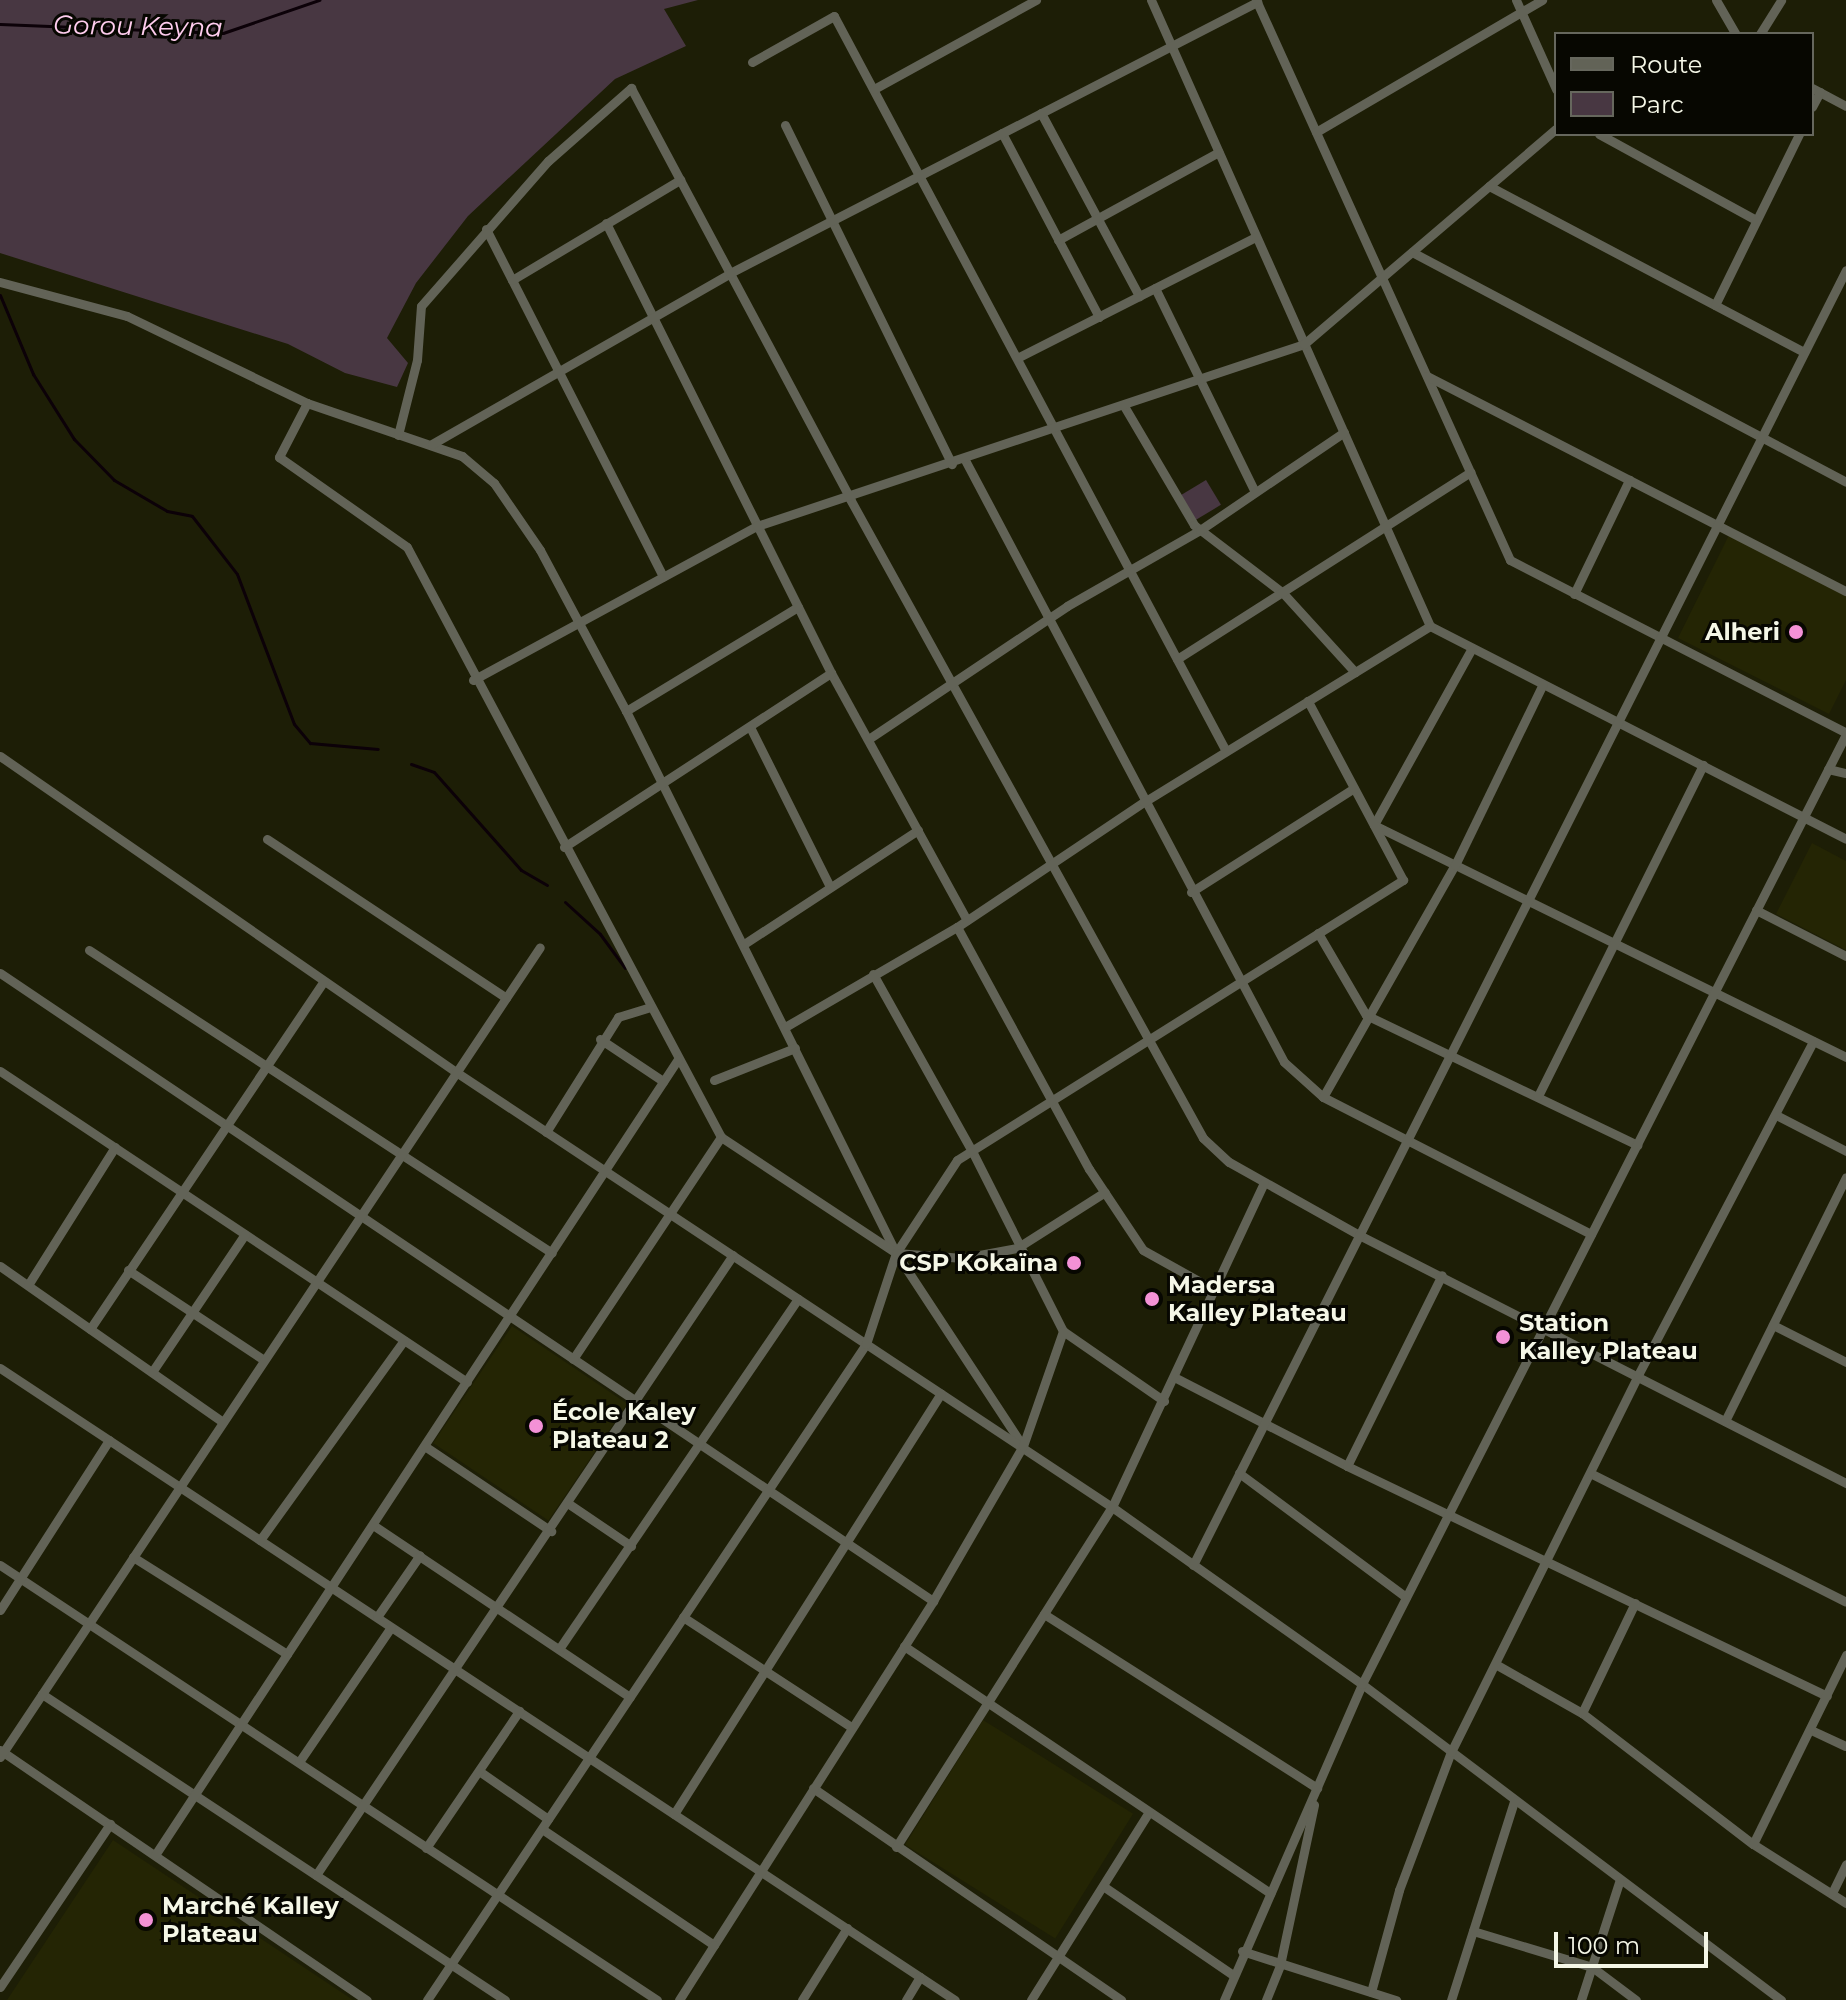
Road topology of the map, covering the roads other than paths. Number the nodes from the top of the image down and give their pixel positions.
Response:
1 (1036, 0) edge
2 (1151, 0) edge
3 (1516, 0) edge
4 (1542, 0) edge
5 (1716, 0) edge
6 (1781, 0) edge
7 (1257, 1) edge
8 (1522, 12) junction
9 (1735, 32) edge
10 (1761, 32) edge
11 (1172, 46) junction
12 (752, 62) dead end
13 (1554, 84) edge
14 (874, 89) junction
15 (1816, 90) edge
16 (1846, 106) edge
17 (1041, 113) junction
18 (785, 125) dead end
19 (1554, 131) edge
20 (1316, 132) junction
21 (1002, 133) junction
22 (1603, 136) edge
23 (1798, 136) edge
24 (1219, 152) junction
25 (920, 175) junction
26 (680, 180) junction
27 (1489, 186) junction
28 (1097, 218) junction
29 (835, 219) junction
30 (1756, 220) junction
31 (606, 223) junction
32 (486, 229) junction
33 (1256, 237) junction
34 (1058, 240) junction
35 (1412, 252) junction
36 (1846, 270) edge
37 (730, 273) junction
38 (1382, 277) junction
39 (512, 280) junction
40 (0, 282) edge
41 (1155, 288) junction
42 (1139, 296) junction
43 (1715, 305) junction
44 (653, 317) junction
45 (1099, 317) junction
46 (1304, 344) junction
47 (1804, 352) junction
48 (1017, 358) junction
49 (558, 369) junction
50 (1427, 376) junction
51 (1200, 380) junction
52 (307, 403) junction
53 (1124, 406) junction
54 (1055, 429) junction
55 (1344, 432) junction
56 (398, 435) junction
57 (1760, 437) junction
58 (432, 444) junction
59 (965, 460) junction
60 (952, 464) junction
61 (1471, 472) junction
62 (1629, 480) junction
63 (1846, 482) edge
64 (1255, 492) junction
65 (850, 499) junction
66 (1384, 523) junction
67 (1716, 525) junction
68 (757, 526) junction
69 (1200, 530) junction
70 (1128, 567) junction
71 (663, 577) junction
72 (1846, 591) edge
73 (1283, 593) junction
74 (1574, 594) junction
75 (798, 607) junction
76 (1048, 619) junction
77 (579, 623) junction
78 (1430, 626) junction
79 (1660, 637) junction
80 (1472, 648) junction
81 (1177, 659) junction
82 (1355, 672) junction
83 (831, 673) junction
84 (473, 680) junction
85 (951, 683) junction
86 (1543, 684) junction
87 (1308, 701) junction
88 (626, 711) junction
89 (1617, 722) junction
90 (750, 727) junction
91 (1846, 734) edge
92 (870, 738) junction
93 (1226, 751) junction
94 (0, 756) edge
95 (1703, 765) junction
96 (1828, 769) junction
97 (1846, 773) edge
98 (665, 786) junction
99 (1354, 788) junction
100 (1144, 802) junction
101 (1804, 817) junction
102 (1374, 825) junction
103 (918, 830) junction
104 (267, 839) dead end
105 (1846, 839) edge
106 (564, 847) junction
107 (1049, 864) junction
108 (1455, 865) junction
109 (829, 885) junction
110 (1191, 892) junction
111 (1527, 901) junction
112 (1756, 910) junction
113 (967, 920) junction
114 (957, 927) junction
115 (1318, 933) junction
116 (1614, 943) junction
117 (744, 944) junction
118 (540, 947) dead end
119 (89, 950) dead end
120 (1846, 956) edge
121 (0, 973) edge
122 (873, 974) junction
123 (324, 981) junction
124 (1241, 982) junction
125 (1714, 992) junction
126 (506, 998) junction
127 (650, 1007) junction
128 (1366, 1015) junction
129 (785, 1027) junction
130 (600, 1039) junction
131 (1147, 1041) junction
132 (1813, 1041) junction
133 (795, 1048) junction
134 (1450, 1054) junction
135 (1846, 1057) edge
136 (678, 1059) junction
137 (265, 1066) junction
138 (0, 1071) edge
139 (456, 1072) junction
140 (714, 1080) dead end
141 (663, 1081) junction
142 (1538, 1096) junction
143 (1323, 1097) junction
144 (1054, 1102) junction
145 (1776, 1115) junction
146 (224, 1124) junction
147 (546, 1132) junction
148 (721, 1137) junction
149 (1407, 1140) junction
150 (1637, 1145) junction
151 (115, 1147) junction
152 (972, 1151) junction
153 (1846, 1151) edge
154 (402, 1154) junction
155 (606, 1172) junction
156 (1846, 1177) edge
157 (1264, 1183) junction
158 (180, 1191) junction
159 (1105, 1192) junction
160 (669, 1215) junction
161 (360, 1216) junction
162 (245, 1234) junction
163 (1591, 1234) junction
164 (1359, 1235) junction
165 (1017, 1248) junction
166 (552, 1253) junction
167 (896, 1253) junction
168 (733, 1255) junction
169 (0, 1266) edge
170 (128, 1270) junction
171 (1442, 1275) junction
172 (317, 1282) junction
173 (28, 1285) junction
174 (1215, 1290) junction
175 (798, 1299) junction
176 (192, 1312) junction
177 (510, 1317) junction
178 (1773, 1325) junction
179 (1544, 1327) junction
180 (90, 1329) junction
181 (1063, 1331) junction
182 (404, 1340) junction
183 (866, 1344) junction
184 (573, 1359) junction
185 (264, 1360) junction
186 (1846, 1362) edge
187 (0, 1368) edge
188 (152, 1372) junction
189 (1638, 1375) junction
190 (1176, 1378) junction
191 (467, 1382) junction
192 (941, 1394) junction
193 (1164, 1401) junction
194 (638, 1403) junction
195 (1725, 1421) junction
196 (223, 1422) junction
197 (1264, 1424) junction
198 (109, 1440) junction
199 (699, 1444) junction
200 (1023, 1446) junction
201 (426, 1447) junction
202 (1347, 1466) junction
203 (1239, 1473) junction
204 (1592, 1474) junction
205 (1846, 1483) edge
206 (180, 1487) junction
207 (768, 1490) junction
208 (569, 1504) junction
209 (1112, 1507) junction
210 (1448, 1515) junction
211 (373, 1525) junction
212 (551, 1531) junction
213 (260, 1540) junction
214 (846, 1543) junction
215 (631, 1546) junction
216 (420, 1555) junction
217 (133, 1557) junction
218 (0, 1565) edge
219 (1193, 1565) junction
220 (1549, 1565) junction
221 (20, 1579) junction
222 (331, 1588) junction
223 (1406, 1597) junction
224 (933, 1601) junction
225 (1846, 1602) edge
226 (1635, 1603) junction
227 (498, 1606) junction
228 (0, 1610) edge
229 (1044, 1614) junction
230 (377, 1617) junction
231 (683, 1617) junction
232 (88, 1624) junction
233 (391, 1627) junction
234 (904, 1646) junction
235 (559, 1649) junction
236 (287, 1654) junction
237 (1846, 1655) edge
238 (1497, 1665) junction
239 (454, 1668) junction
240 (765, 1670) junction
241 (1362, 1684) junction
242 (42, 1694) junction
243 (1827, 1696) junction
244 (630, 1697) junction
245 (988, 1703) junction
246 (519, 1711) junction
247 (1582, 1713) junction
248 (241, 1725) junction
249 (851, 1727) junction
250 (1811, 1730) junction
251 (1846, 1746) edge
252 (1451, 1752) junction
253 (1, 1753) edge
254 (589, 1758) junction
255 (299, 1762) junction
256 (479, 1771) junction
257 (813, 1788) junction
258 (1317, 1788) junction
259 (195, 1795) junction
260 (1514, 1801) junction
261 (360, 1804) junction
262 (1149, 1812) junction
263 (674, 1814) junction
264 (548, 1819) junction
265 (110, 1824) junction
266 (542, 1829) junction
267 (1753, 1844) junction
268 (896, 1847) junction
269 (426, 1848) junction
270 (155, 1855) junction
271 (1846, 1864) edge
272 (761, 1872) junction
273 (316, 1875) junction
274 (1619, 1882) junction
275 (1103, 1886) junction
276 (1270, 1893) junction
277 (1832, 1893) junction
278 (497, 1895) junction
279 (1846, 1903) edge
280 (847, 1928) junction
281 (1473, 1931) junction
282 (714, 1945) junction
283 (1242, 1951) junction
284 (1058, 1957) junction
285 (451, 1964) junction
286 (1280, 1965) junction
287 (1592, 1967) junction
288 (1233, 1975) junction
289 (920, 1977) junction
290 (0, 1987) edge
291 (1371, 1992) junction
292 (367, 2000) edge
293 (427, 2000) edge
294 (505, 2000) edge
295 (657, 2000) edge
296 (679, 2000) edge
297 (802, 2000) edge
298 (906, 2000) edge
299 (955, 2000) edge
300 (1031, 2000) edge
301 (1121, 2000) edge
302 (1224, 2000) edge
303 (1266, 2000) edge
304 (1396, 2000) edge
305 (1451, 2000) edge
306 (1581, 2000) edge
307 (1636, 2000) edge
308 (1781, 2000) edge

1 - 14 street
2 - 11 street
3 - 8 street
4 - 8 street
5 - 9 street
6 - 10 street
7 - 11 street
7 - 20 street
8 - 13 street
8 - 20 street
11 - 17 street
11 - 24 street
12 - 14 street
14 - 25 street
15 - 16 street
17 - 21 street
17 - 28 street
18 - 29 street
19 - 27 street
20 - 38 street
21 - 25 street
21 - 34 street
22 - 30 street
23 - 30 street
24 - 28 street
24 - 33 street
25 - 29 street
25 - 48 street
26 - 31 street
26 - 32 street
26 - 37 street
27 - 35 street
27 - 43 street
28 - 34 street
28 - 42 street
29 - 37 street
29 - 60 street
30 - 43 street
31 - 39 street
31 - 44 street
32 - 39 street
32 - 56 street
33 - 41 street
33 - 46 street
34 - 45 street
35 - 38 street
35 - 57 street
36 - 47 street
37 - 44 street
37 - 65 street
38 - 46 street
38 - 50 street
39 - 49 street
40 - 52 street
41 - 42 street
41 - 51 street
42 - 45 street
43 - 47 street
44 - 49 street
44 - 68 street
45 - 48 street
46 - 51 street
46 - 55 street
47 - 57 street
48 - 54 street
49 - 58 street
49 - 71 street
50 - 61 street
50 - 62 street
51 - 53 street
51 - 64 street
52 - 56 street
52 - 84 street
53 - 54 street
53 - 69 street
54 - 59 street
54 - 70 street
55 - 64 street
55 - 66 street
56 - 58 street
57 - 63 street
57 - 67 street
58 - 77 street
59 - 60 street
59 - 76 street
60 - 65 street
61 - 66 street
61 - 74 street
62 - 67 street
62 - 74 street
64 - 69 street
65 - 68 street
65 - 85 street
66 - 73 street
66 - 78 street
67 - 72 street
67 - 79 street
68 - 71 street
68 - 75 street
69 - 70 street
69 - 73 street
70 - 76 street
70 - 81 street
71 - 77 street
73 - 81 street
73 - 82 street
74 - 79 street
75 - 83 street
75 - 88 street
76 - 85 street
76 - 100 street
77 - 84 street
77 - 88 street
78 - 80 street
78 - 82 street
79 - 89 street
79 - 91 street
80 - 86 street
80 - 102 street
81 - 93 street
82 - 87 street
83 - 90 street
83 - 92 street
84 - 106 street
85 - 92 street
85 - 107 street
86 - 89 street
86 - 108 street
87 - 93 street
87 - 99 street
88 - 98 street
89 - 95 street
89 - 111 street
90 - 98 street
90 - 109 street
91 - 96 street
92 - 103 street
93 - 100 street
94 - 123 street
95 - 101 street
95 - 116 street
96 - 97 street
96 - 101 street
98 - 106 street
98 - 117 street
99 - 102 street
99 - 110 street
100 - 107 street
100 - 110 street
101 - 105 street
101 - 112 street
102 - 108 street
102 - 115 street
103 - 109 street
103 - 113 street
104 - 126 street
106 - 127 street
107 - 113 street
107 - 131 street
108 - 111 street
108 - 128 street
109 - 117 street
110 - 124 street
111 - 116 street
111 - 134 street
112 - 120 street
112 - 125 street
113 - 114 street
114 - 122 street
114 - 144 street
115 - 124 street
115 - 128 street
116 - 125 street
116 - 142 street
117 - 129 street
118 - 126 street
119 - 137 street
121 - 146 street
122 - 129 street
122 - 152 street
123 - 137 street
123 - 139 street
124 - 131 street
124 - 143 street
125 - 132 street
125 - 150 street
126 - 139 street
127 - 130 street
127 - 136 street
128 - 134 street
128 - 143 street
129 - 133 street
130 - 141 street
130 - 147 street
131 - 144 street
131 - 157 street
132 - 135 street
132 - 145 street
133 - 140 street
133 - 167 street
134 - 142 street
134 - 149 street
136 - 141 street
136 - 148 street
137 - 146 street
137 - 154 street
138 - 151 street
139 - 147 street
139 - 154 street
141 - 155 street
142 - 150 street
143 - 149 street
144 - 152 street
144 - 159 street
145 - 153 street
145 - 189 street
146 - 158 street
146 - 161 street
147 - 155 street
148 - 160 street
148 - 167 street
149 - 163 street
149 - 164 street
150 - 163 street
151 - 158 street
151 - 173 street
152 - 165 street
152 - 167 street
154 - 161 street
154 - 166 street
155 - 160 street
155 - 166 street
156 - 178 street
157 - 164 street
157 - 174 street
158 - 162 street
158 - 170 street
159 - 165 street
159 - 174 street
160 - 168 street
160 - 184 street
161 - 172 street
161 - 177 street
162 - 172 street
162 - 176 street
163 - 179 street
164 - 171 street
164 - 197 street
165 - 167 street
165 - 181 street
166 - 177 street
167 - 183 street
167 - 200 street
168 - 175 street
168 - 194 street
169 - 173 street
170 - 176 street
170 - 180 street
171 - 179 street
171 - 202 street
172 - 182 street
172 - 185 street
173 - 180 street
174 - 190 street
175 - 183 street
175 - 199 street
176 - 185 street
176 - 188 street
177 - 184 street
177 - 191 street
178 - 186 street
178 - 195 street
179 - 189 street
179 - 210 street
180 - 188 street
181 - 193 street
181 - 200 street
182 - 191 street
182 - 213 street
183 - 192 street
183 - 207 street
184 - 194 street
185 - 196 street
187 - 198 street
188 - 196 street
189 - 195 street
189 - 204 street
190 - 193 street
190 - 197 street
191 - 201 street
192 - 200 street
192 - 214 street
193 - 209 street
194 - 199 street
194 - 208 street
195 - 205 street
196 - 206 street
197 - 202 street
197 - 203 street
198 - 206 street
198 - 221 street
199 - 207 street
199 - 215 street
200 - 209 street
200 - 224 street
201 - 211 street
201 - 212 street
202 - 210 street
203 - 219 street
203 - 223 street
204 - 220 street
204 - 225 street
206 - 213 street
206 - 217 street
207 - 214 street
207 - 231 street
208 - 212 street
208 - 215 street
209 - 219 street
209 - 229 street
210 - 220 street
210 - 223 street
211 - 216 street
211 - 222 street
212 - 227 street
213 - 222 street
214 - 224 street
214 - 240 street
215 - 235 street
216 - 227 street
216 - 230 street
217 - 232 street
217 - 236 street
218 - 221 street
219 - 241 street
220 - 226 street
220 - 238 street
221 - 228 street
221 - 232 street
222 - 230 street
222 - 236 street
223 - 241 street
224 - 234 street
226 - 243 street
226 - 247 street
227 - 235 street
227 - 239 street
229 - 245 street
229 - 258 street
230 - 233 street
231 - 240 street
231 - 244 street
232 - 242 street
232 - 248 street
233 - 239 street
233 - 255 street
234 - 245 street
234 - 249 street
235 - 244 street
236 - 248 street
237 - 243 street
238 - 247 street
238 - 252 street
239 - 246 street
239 - 261 street
240 - 249 street
240 - 263 street
241 - 252 street
241 - 258 street
242 - 253 street
242 - 259 street
243 - 250 street
244 - 254 street
245 - 262 street
245 - 268 street
246 - 254 street
246 - 256 street
247 - 267 street
248 - 255 street
248 - 259 street
249 - 257 street
250 - 251 street
250 - 267 street
252 - 260 street
252 - 291 street
253 - 265 street
254 - 263 street
254 - 264 street
255 - 261 street
256 - 264 street
256 - 269 street
257 - 268 street
257 - 272 street
258 - 276 street
258 - 286 street
259 - 270 street
259 - 273 street
260 - 274 street
260 - 281 street
261 - 269 street
261 - 273 street
262 - 275 street
262 - 276 street
263 - 272 street
264 - 266 street
265 - 270 street
265 - 290 street
266 - 278 street
266 - 282 street
267 - 277 street
268 - 284 street
269 - 278 street
270 - 292 street
271 - 277 street
272 - 280 street
272 - 282 street
273 - 285 street
274 - 287 street
274 - 308 street
275 - 284 street
275 - 288 street
276 - 283 street
277 - 279 street
278 - 285 street
278 - 295 street
280 - 289 street
280 - 297 street
281 - 287 street
281 - 305 street
282 - 296 street
283 - 286 street
283 - 288 street
284 - 300 street
284 - 301 street
285 - 293 street
285 - 294 street
286 - 291 street
286 - 303 street
287 - 306 street
287 - 307 street
288 - 302 street
289 - 298 street
289 - 299 street
291 - 304 street

